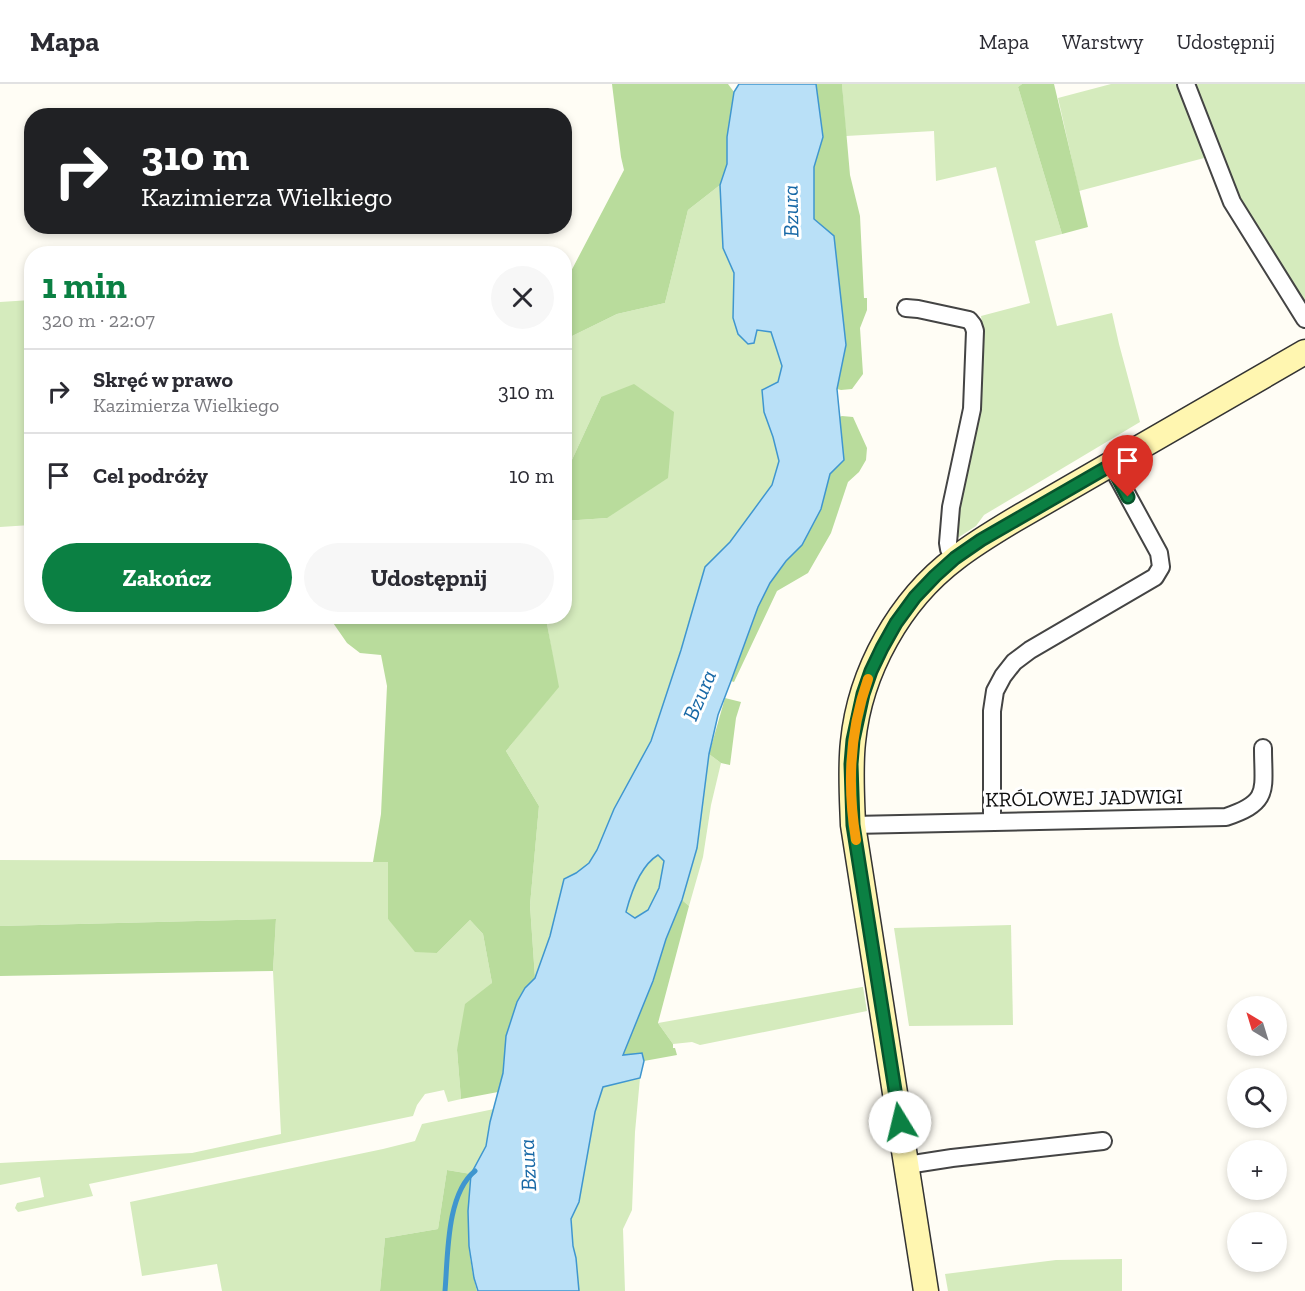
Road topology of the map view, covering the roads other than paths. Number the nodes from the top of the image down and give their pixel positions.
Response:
1 (1186, 84) edge
2 (906, 308) dead end
3 (1305, 319) edge
4 (1305, 352) edge
5 (1111, 465) junction
6 (955, 558) junction
7 (1263, 748) dead end
8 (992, 822) junction
9 (853, 825) junction
10 (1103, 1141) dead end
11 (907, 1165) junction
12 (926, 1291) edge

1 - 3 street
2 - 6 street
4 - 5 street
5 - 6 street
5 - 8 street
6 - 9 street
7 - 8 street, KRÓLOWEJ JADWIGI
8 - 9 street, KRÓLOWEJ JADWIGI
9 - 11 street
10 - 11 street
11 - 12 street

